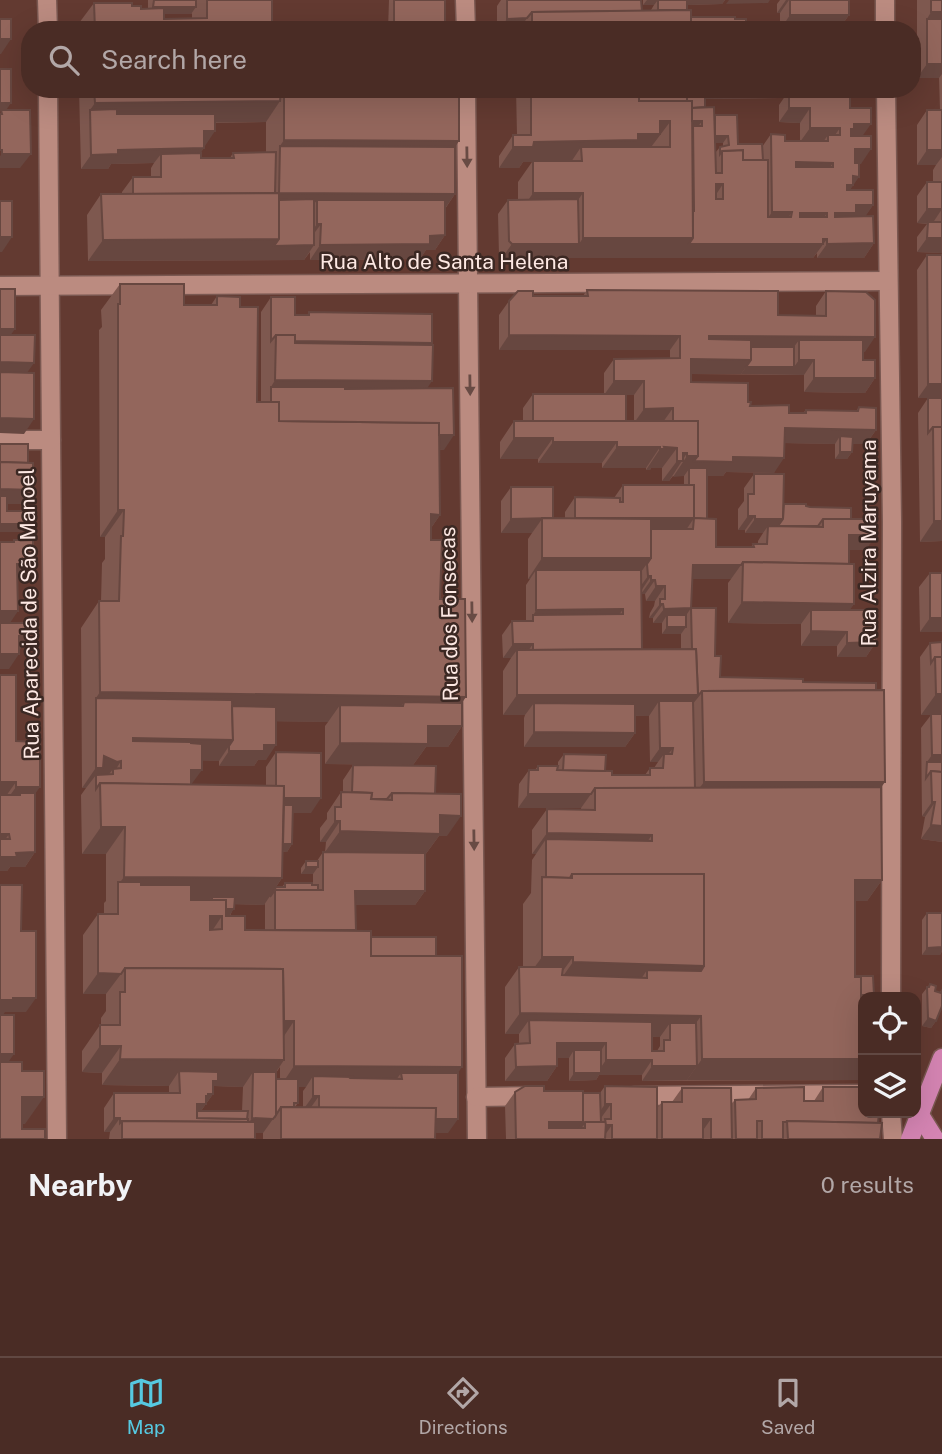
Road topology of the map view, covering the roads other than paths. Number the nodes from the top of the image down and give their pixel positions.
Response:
1 (47, 0) edge
2 (465, 0) edge
3 (885, 0) edge
4 (48, 21) edge
5 (466, 21) edge
6 (885, 21) edge
7 (48, 98) edge
8 (466, 98) edge
9 (886, 98) edge
10 (888, 281) junction
11 (469, 284) junction
12 (0, 286) edge
13 (50, 286) junction
14 (0, 440) edge
15 (51, 440) junction
16 (891, 992) edge
17 (942, 1058) edge
18 (858, 1094) edge
19 (559, 1096) edge
20 (614, 1096) edge
21 (476, 1097) junction
22 (921, 1102) edge
23 (921, 1113) edge
24 (891, 1118) edge
25 (915, 1118) edge
26 (57, 1139) edge
27 (477, 1139) edge
28 (893, 1139) edge
29 (909, 1139) edge
30 (935, 1139) edge

1 - 4 street
2 - 5 street
3 - 6 street
7 - 13 street, Rua Aparecida de São Manoel
8 -> 11 street, Rua dos Fonsecas
9 - 10 street, Rua Alzira Maruyama
10 - 11 street, Rua Alto de Santa Helena
10 - 16 street, Rua Alzira Maruyama
11 - 13 street, Rua Alto de Santa Helena
11 -> 21 street, Rua dos Fonsecas
12 - 13 street, Rua Alto de Santa Helena
13 - 15 street, Rua Aparecida de São Manoel
14 - 15 street
15 - 26 street, Rua Aparecida de São Manoel
17 - 22 main road
18 - 20 street
19 - 21 street
21 - 27 street, Rua dos Fonsecas
23 - 30 main road
24 - 28 street
25 - 29 main road

